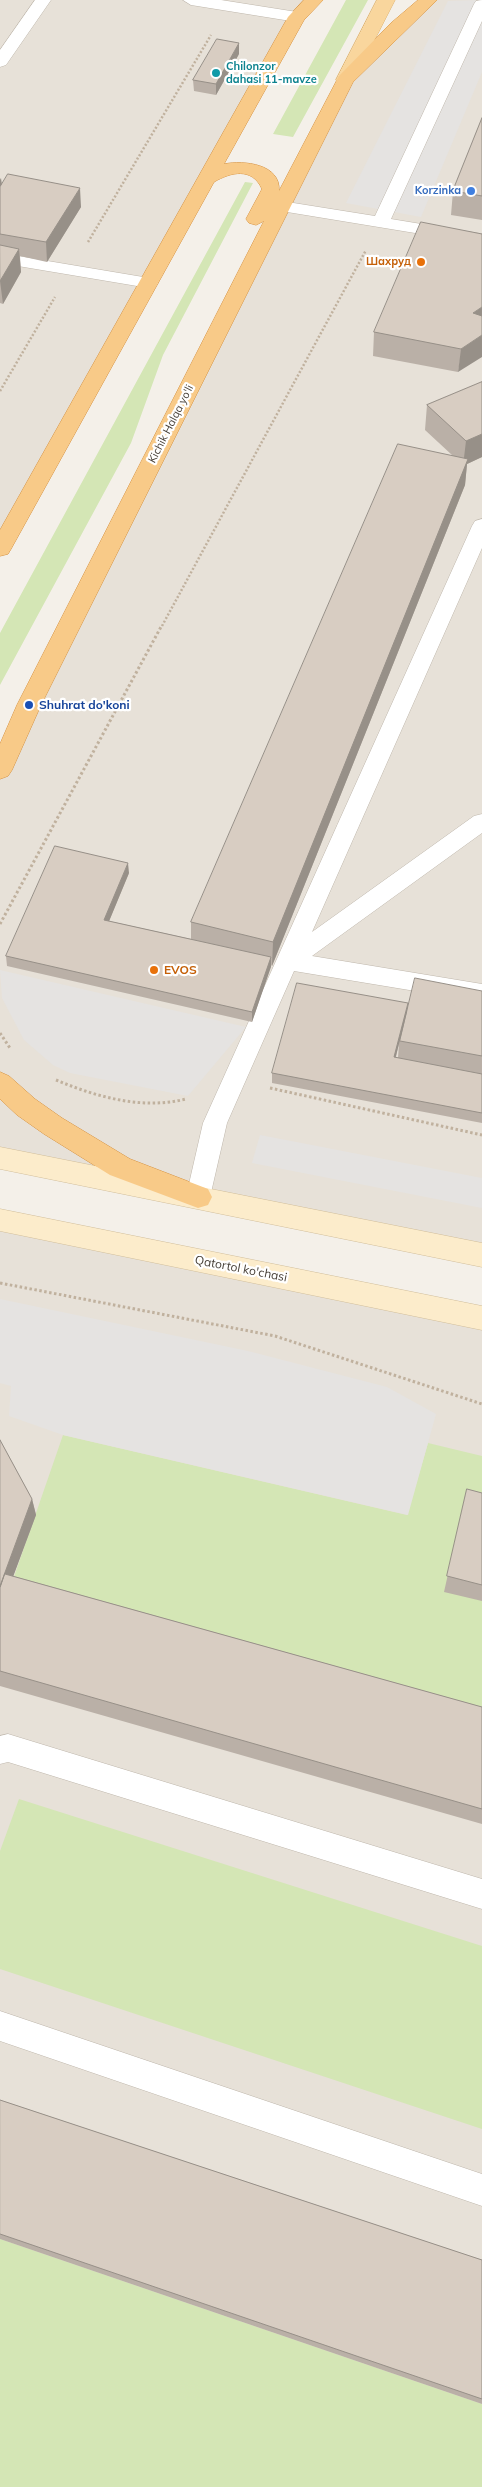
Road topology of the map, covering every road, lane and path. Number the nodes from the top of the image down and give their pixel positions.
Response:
1 (43, 0) edge
2 (191, 0) edge
3 (307, 0) edge
4 (314, 0) edge
5 (386, 0) edge
6 (428, 0) edge
7 (482, 4) edge
8 (228, 6) junction
9 (297, 17) junction
10 (0, 62) edge
11 (345, 80) junction
12 (208, 178) junction
13 (281, 206) junction
14 (380, 223) junction
15 (482, 240) edge
16 (0, 258) edge
17 (72, 269) junction
18 (149, 284) junction
19 (0, 391) edge
20 (161, 443) junction
21 (482, 526) edge
22 (0, 549) edge
23 (0, 770) edge
24 (482, 822) edge
25 (0, 924) edge
26 (288, 961) junction
27 (482, 993) edge
28 (0, 1033) edge
29 (17, 1054) dead end
30 (49, 1077) dead end
31 (236, 1080) junction
32 (0, 1083) edge
33 (482, 1135) edge
34 (0, 1158) edge
35 (198, 1198) junction
36 (0, 1220) edge
37 (482, 1255) edge
38 (0, 1283) edge
39 (482, 1318) edge
40 (482, 1404) edge
41 (0, 1750) edge
42 (482, 1894) edge
43 (0, 2026) edge
44 (482, 2190) edge

1 - 10 lane
2 - 8 lane
3 - 9 main road
4 - 9 highway
5 - 11 main road, Kichik Halqa yo'li
6 - 11 highway, Kichik Halqa yo'li
7 - 14 lane
8 - 9 lane
8 - 17 path
9 - 12 highway
11 - 13 highway, Kichik Halqa yo'li
12 - 18 highway
12 - 20 highway
13 - 14 lane
13 - 20 highway, Kichik Halqa yo'li
14 - 15 lane
14 - 25 path
16 - 17 lane
17 - 18 lane
17 - 19 path
18 - 22 highway
20 - 23 highway, Kichik Halqa yo'li
21 - 26 lane
24 - 26 lane
26 - 27 lane
26 - 31 lane
28 - 29 path
30 - 31 path
31 - 33 path
31 - 35 lane
32 - 35 highway
34 - 35 main road
35 - 37 main road
36 - 39 main road, Qatortol ko'chasi
38 - 40 path
41 - 42 lane
43 - 44 lane

